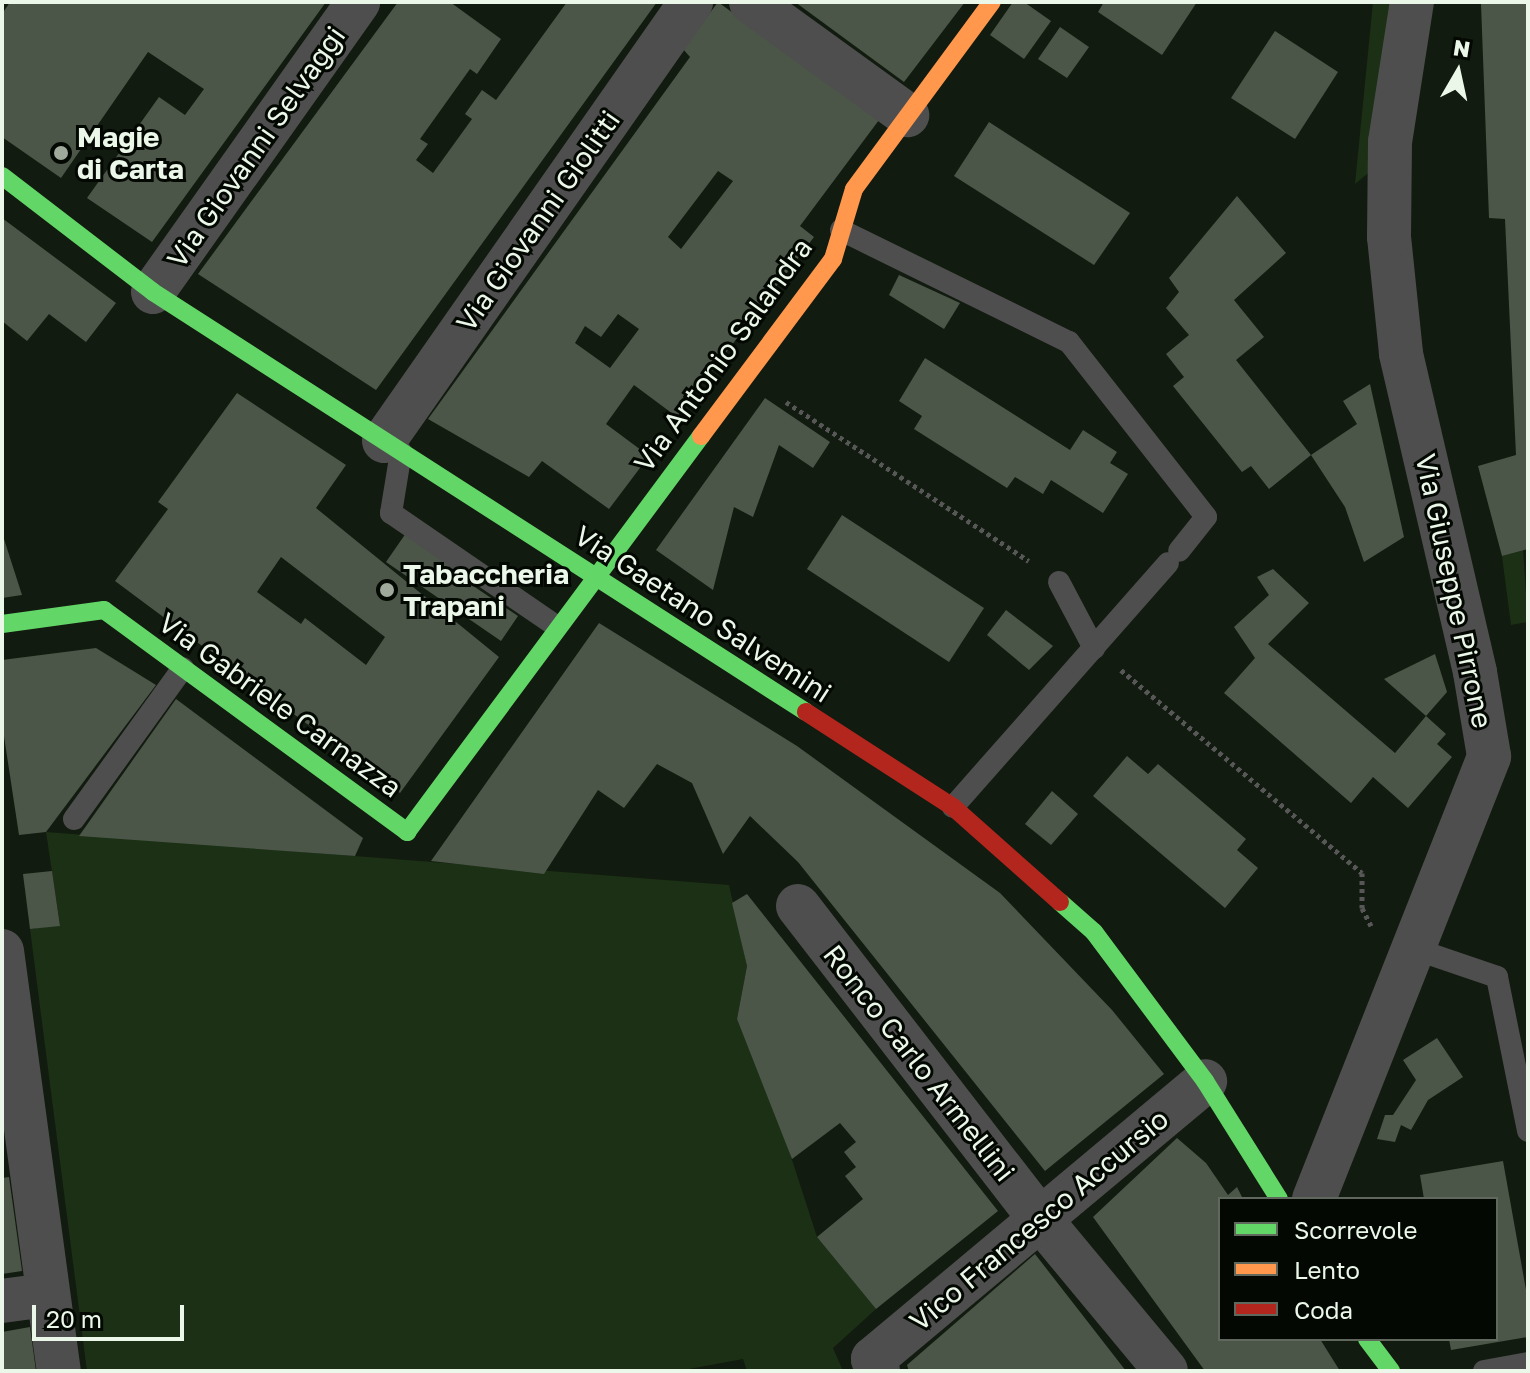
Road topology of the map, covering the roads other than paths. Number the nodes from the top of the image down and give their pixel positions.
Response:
1 (358, 2) edge
2 (691, 2) edge
3 (751, 2) edge
4 (992, 2) edge
5 (1412, 2) edge
6 (907, 115) junction
7 (2, 176) edge
8 (841, 230) junction
9 (153, 292) junction
10 (392, 446) junction
11 (592, 576) junction
12 (1059, 582) road end
13 (2, 624) edge
14 (556, 626) junction
15 (1094, 648) junction
16 (183, 668) junction
17 (953, 807) junction
18 (74, 819) dead end
19 (798, 906) dead end
20 (2, 951) edge
21 (1405, 964) junction
22 (1519, 1040) edge
23 (9, 1051) edge
24 (1205, 1081) junction
25 (1528, 1131) edge
26 (1278, 1197) edge
27 (1315, 1197) edge
28 (1040, 1219) junction
29 (47, 1295) junction
30 (2, 1301) edge
31 (1368, 1341) edge
32 (1528, 1363) edge
33 (876, 1365) edge
34 (59, 1371) edge
35 (1166, 1371) edge
36 (1391, 1371) edge
37 (1484, 1371) edge

1 - 9 street, Via Giovanni Selvaggi
2 - 10 street, Via Giovanni Giolitti
3 - 6 street
4 - 6 main road, Via Antonio Salandra
5 - 21 street, Via Giuseppe Pirrone
6 - 8 main road, Via Antonio Salandra
7 - 9 main road, Via Gaetano Salvemini
8 - 11 main road, Via Antonio Salandra
8 - 15 lane
9 - 10 main road, Via Gaetano Salvemini
10 - 11 main road, Via Gaetano Salvemini
10 - 14 lane
11 - 14 main road, Via Gabriele Carnazza
11 - 17 main road, Via Gaetano Salvemini
12 - 15 lane
13 - 16 main road, Via Gabriele Carnazza
14 - 16 main road, Via Gabriele Carnazza
15 - 17 lane
16 - 18 lane
17 - 24 main road, Via Gaetano Salvemini
19 - 28 street, Ronco Carlo Armellini
20 - 23 street
21 - 22 lane
21 - 27 street, Via Giuseppe Pirrone
22 - 25 lane
23 - 29 street
24 - 26 main road, Via Gaetano Salvemini
24 - 28 street, Vico Francesco Accursio
28 - 33 street, Vico Francesco Accursio
28 - 35 street, Ronco Carlo Armellini
29 - 30 street
29 - 34 street
31 - 36 main road
32 - 37 lane

